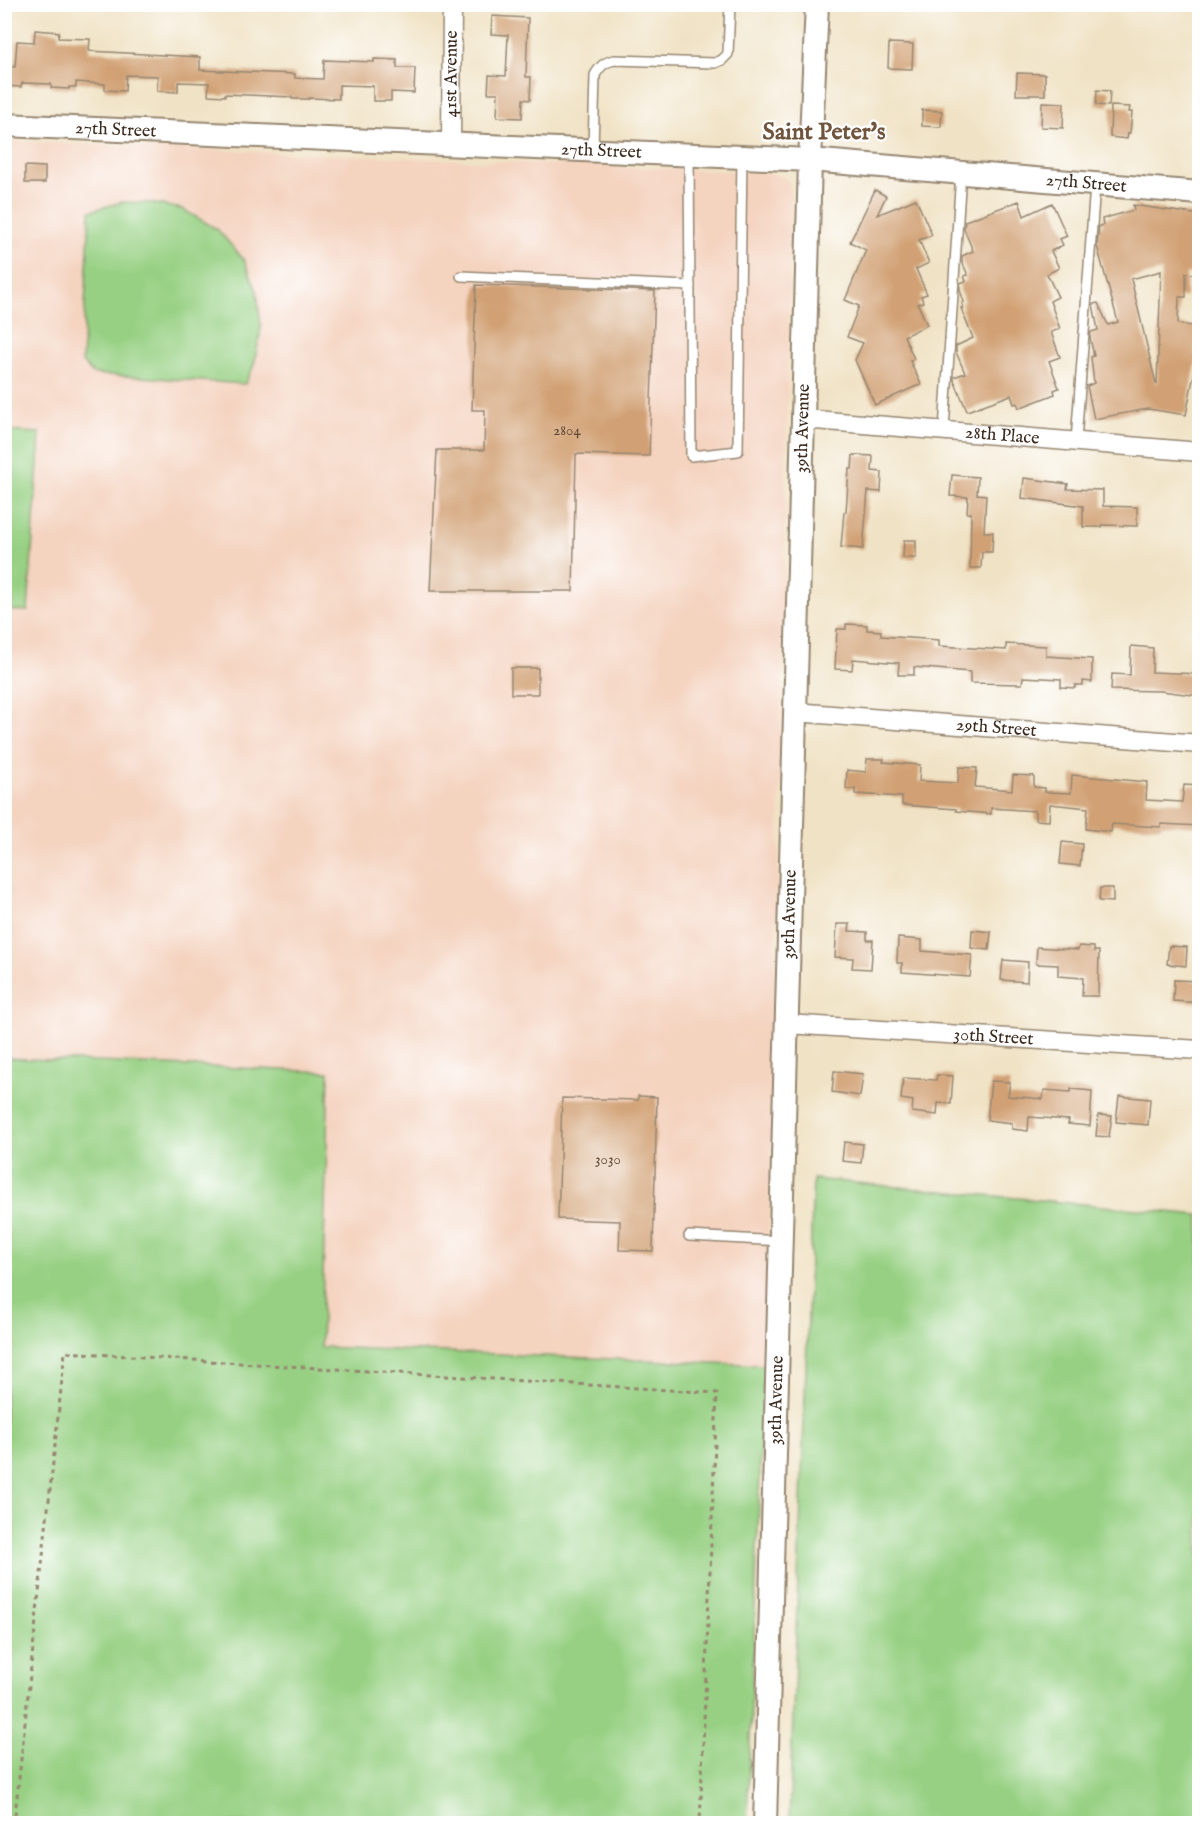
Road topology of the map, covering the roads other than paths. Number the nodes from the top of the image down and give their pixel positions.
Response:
1 (452, 4) edge
2 (730, 4) edge
3 (817, 4) edge
4 (4, 125) edge
5 (451, 144) junction
6 (593, 150) junction
7 (689, 154) junction
8 (742, 157) junction
9 (810, 160) junction
10 (962, 173) junction
11 (1095, 185) junction
12 (1200, 193) edge
13 (461, 276) dead end
14 (690, 286) junction
15 (803, 418) junction
16 (944, 430) junction
17 (1076, 441) junction
18 (1200, 452) edge
19 (795, 712) junction
20 (1200, 744) edge
21 (787, 1024) junction
22 (1200, 1050) edge
23 (689, 1236) dead end
24 (781, 1241) junction
25 (765, 1824) edge

1 - 5 street, 41st Avenue
2 - 6 lane
3 - 9 street, 39th Avenue
4 - 5 street, 27th Street
5 - 6 street, 27th Street
6 - 7 street, 27th Street
7 - 8 street, 27th Street
7 - 14 lane
8 - 9 street, 27th Street
8 - 14 lane
9 - 10 street, 27th Street
9 - 15 street, 39th Avenue
10 - 11 street, 27th Street
10 - 16 lane
11 - 12 street, 27th Street
11 - 17 lane
13 - 14 lane
15 - 16 street, 28th Place
15 - 19 street, 39th Avenue
16 - 17 street, 28th Place
17 - 18 street, 28th Place
19 - 20 street, 29th Street
19 - 21 street, 39th Avenue
21 - 22 street, 30th Street
21 - 24 street, 39th Avenue
23 - 24 lane
24 - 25 street, 39th Avenue

